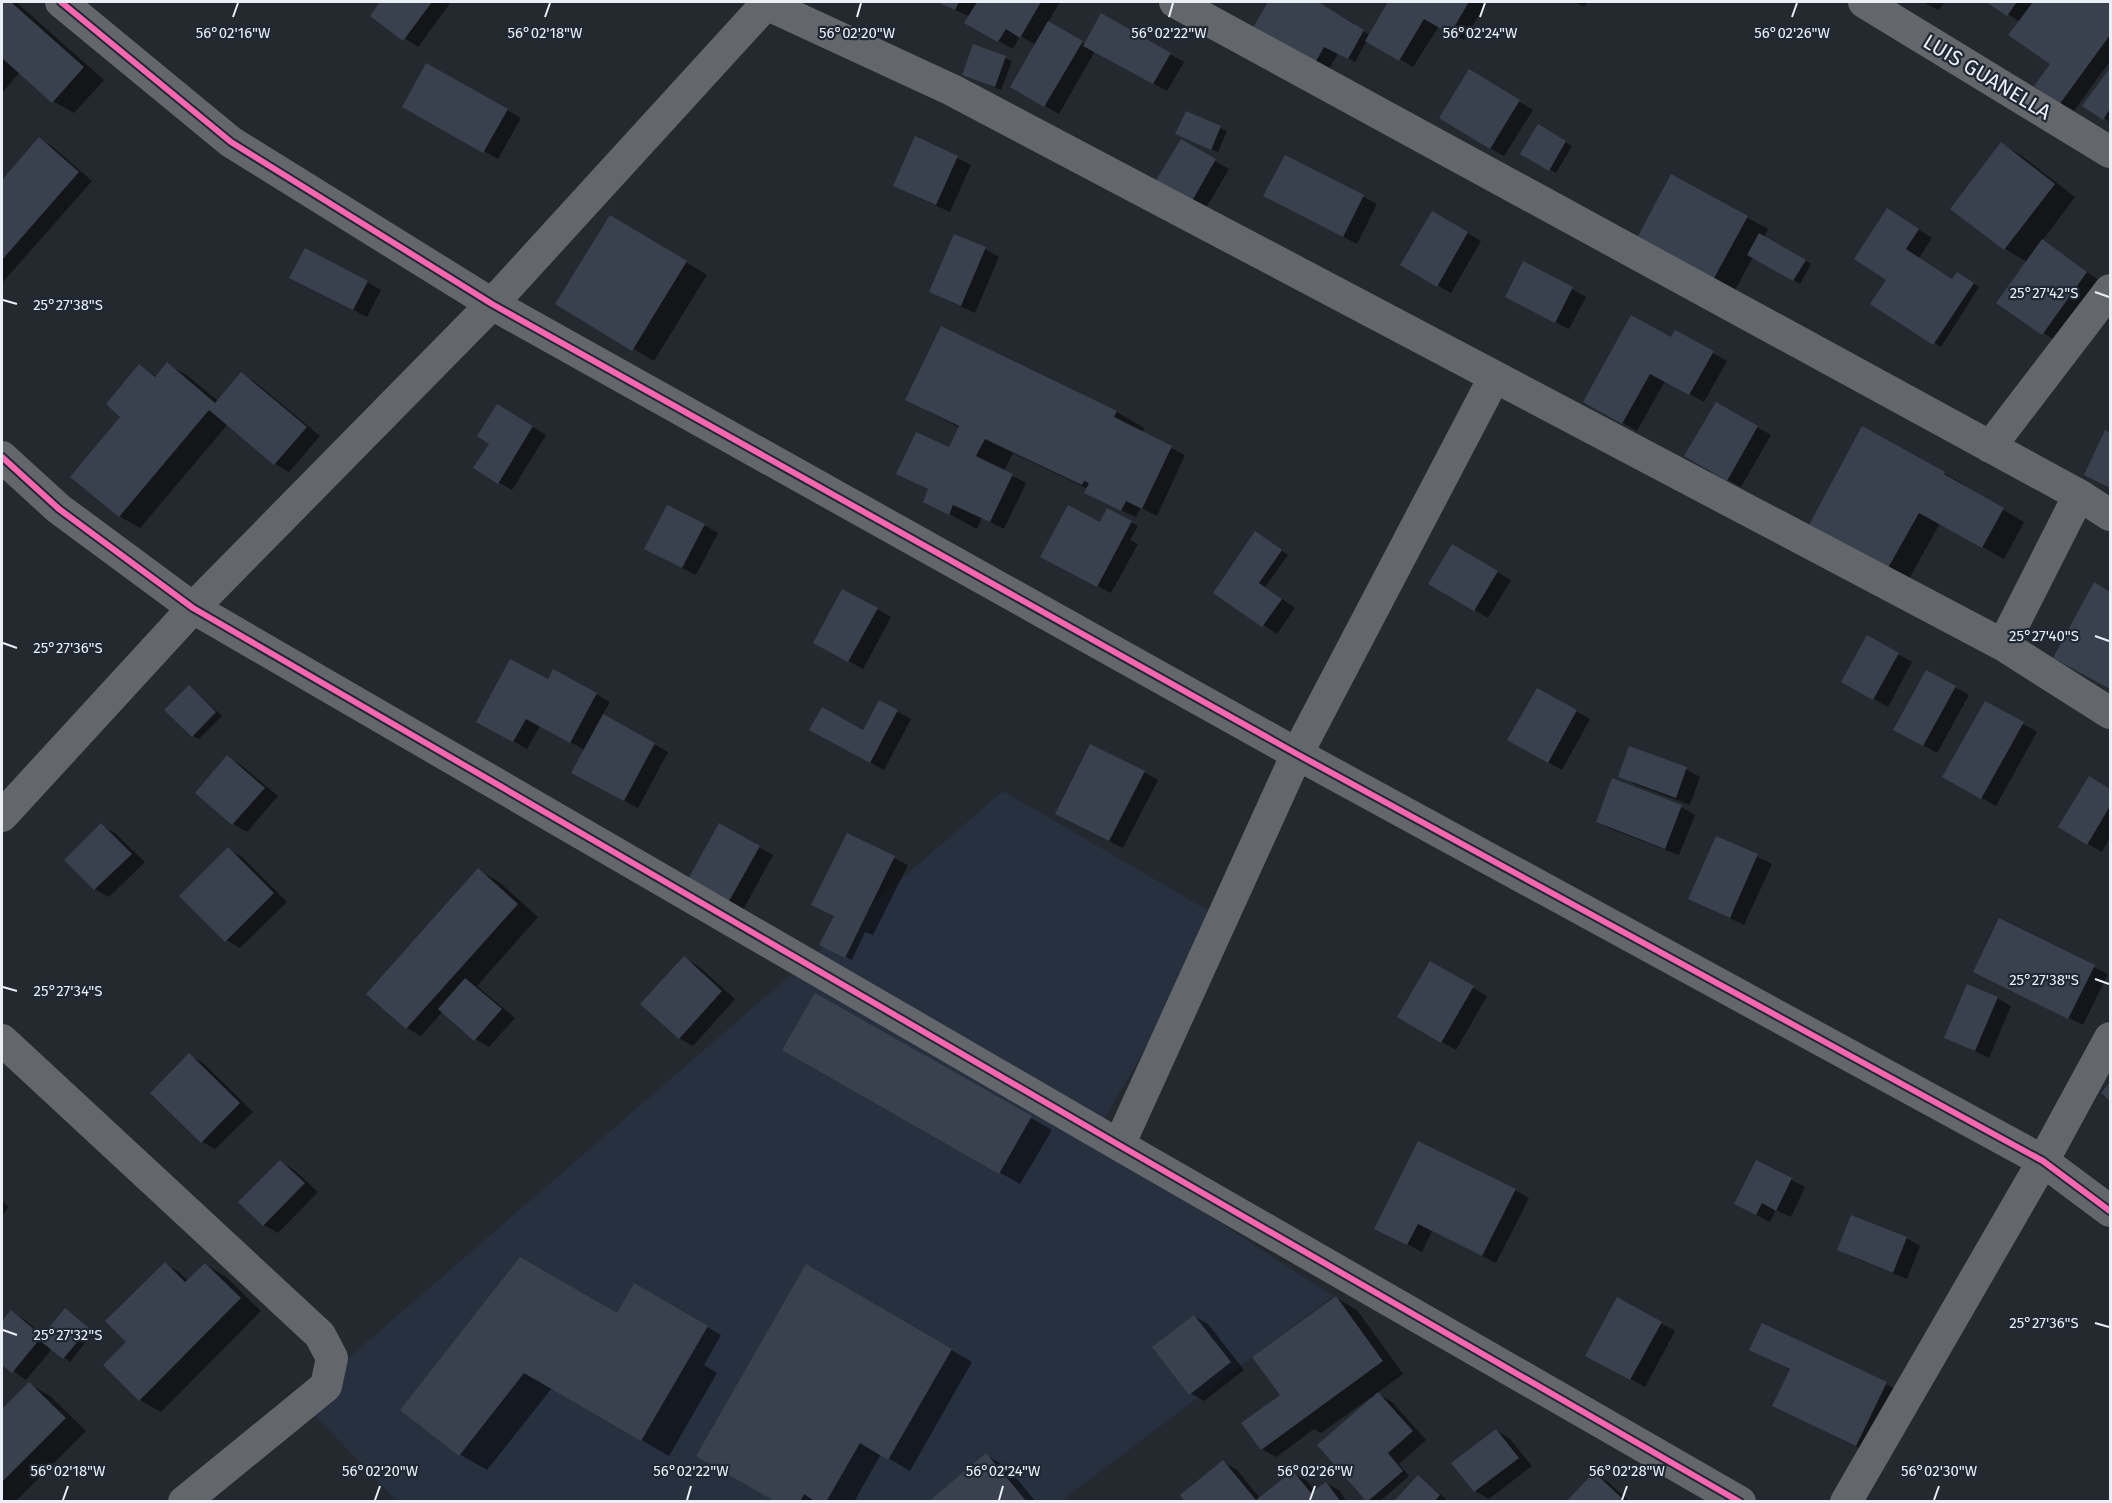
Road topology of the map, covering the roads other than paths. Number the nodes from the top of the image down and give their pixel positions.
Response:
1 (61, 2) edge
2 (764, 2) edge
3 (1175, 2) edge
4 (1864, 2) edge
5 (2110, 152) edge
6 (2110, 290) edge
7 (492, 304) junction
8 (1494, 378) junction
9 (1990, 447) junction
10 (2, 457) edge
11 (2079, 495) junction
12 (2110, 514) edge
13 (193, 608) junction
14 (2003, 645) junction
15 (2110, 713) edge
16 (1297, 754) junction
17 (2, 816) edge
18 (2110, 1038) edge
19 (2, 1040) edge
20 (1119, 1145) junction
21 (2043, 1161) junction
22 (2110, 1211) edge
23 (184, 1502) edge
24 (1740, 1502) edge
25 (1846, 1502) edge

1 - 7 street
2 - 7 street
2 - 8 street
3 - 9 street
4 - 5 street, LUIS GUANELLA
6 - 9 street
7 - 13 street
7 - 16 street
8 - 14 street
8 - 16 street
9 - 11 street
10 - 13 street
11 - 12 street
11 - 14 street
13 - 17 street
13 - 20 street
14 - 15 street
16 - 20 street
16 - 21 street
18 - 21 street
19 - 23 street
20 - 24 street
21 - 22 street
21 - 25 street

